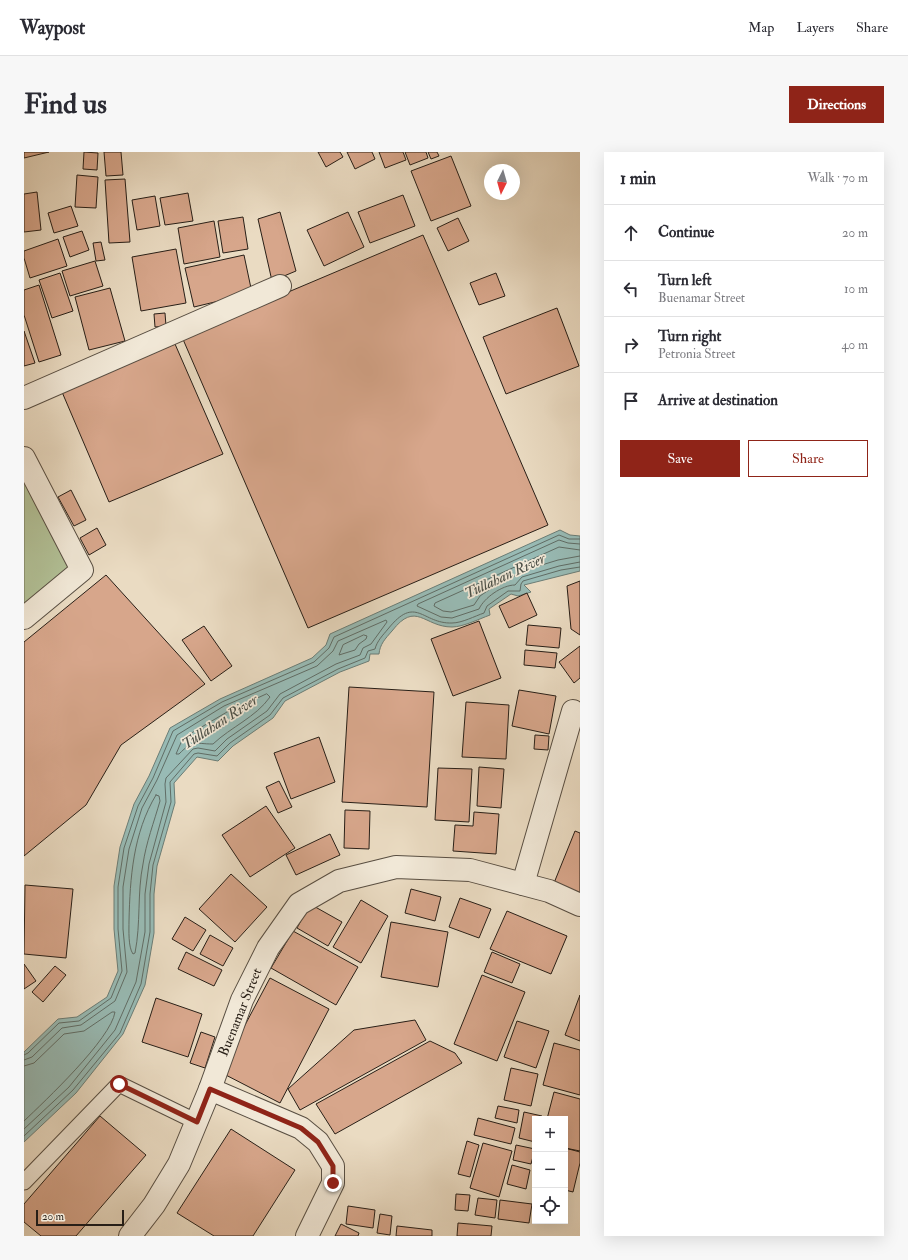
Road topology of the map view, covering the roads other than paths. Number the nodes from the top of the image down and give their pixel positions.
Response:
1 (280, 286) dead end
2 (24, 398) edge
3 (24, 458) edge
4 (24, 618) edge
5 (573, 711) dead end
6 (523, 884) junction
7 (580, 905) edge
8 (210, 1089) junction
9 (197, 1122) junction
10 (24, 1182) edge
11 (130, 1236) edge
12 (307, 1236) edge

1 - 2 street
3 - 4 street
5 - 6 street
6 - 7 street, Buenamar Street
6 - 8 street, Buenamar Street
8 - 9 street, Buenamar Street
8 - 12 street
9 - 10 lane
9 - 11 street, Buenamar Street

